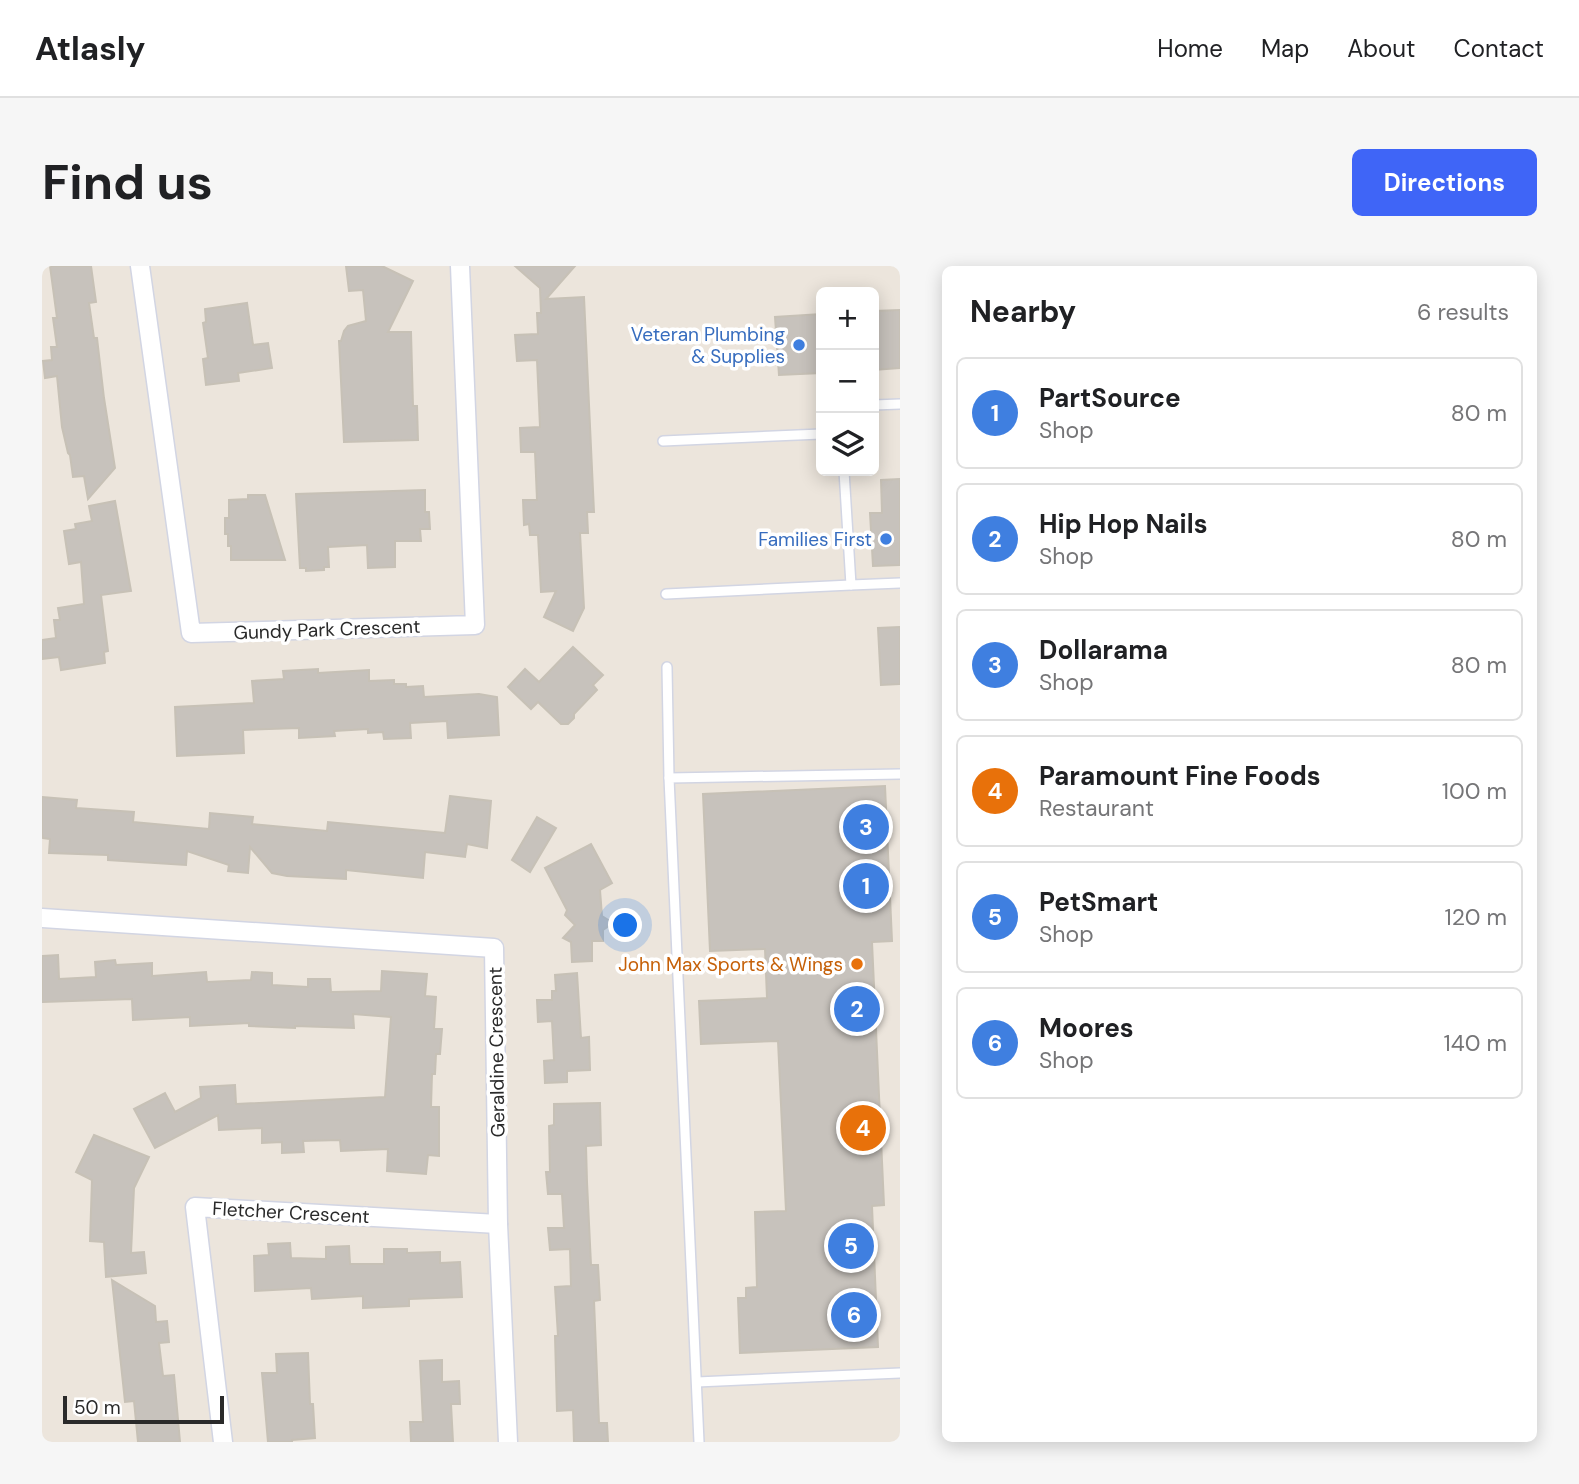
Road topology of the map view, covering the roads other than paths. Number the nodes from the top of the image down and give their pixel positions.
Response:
1 (140, 266) edge
2 (460, 266) edge
3 (900, 404) edge
4 (879, 405) edge
5 (816, 434) edge
6 (663, 441) dead end
7 (844, 476) edge
8 (900, 583) edge
9 (851, 585) junction
10 (666, 594) dead end
11 (667, 667) dead end
12 (900, 774) edge
13 (669, 778) junction
14 (42, 918) edge
15 (498, 1224) junction
16 (900, 1373) edge
17 (697, 1382) junction
18 (223, 1442) edge
19 (508, 1442) edge
20 (699, 1442) edge

1 - 2 street, Gundy Park Crescent
3 - 4 lane
5 - 6 lane
7 - 9 lane
8 - 9 lane
9 - 10 lane
11 - 13 lane
12 - 13 lane
13 - 17 lane
14 - 15 street, Geraldine Crescent
15 - 18 street, Fletcher Crescent
15 - 19 street, Geraldine Crescent
16 - 17 lane
17 - 20 lane

